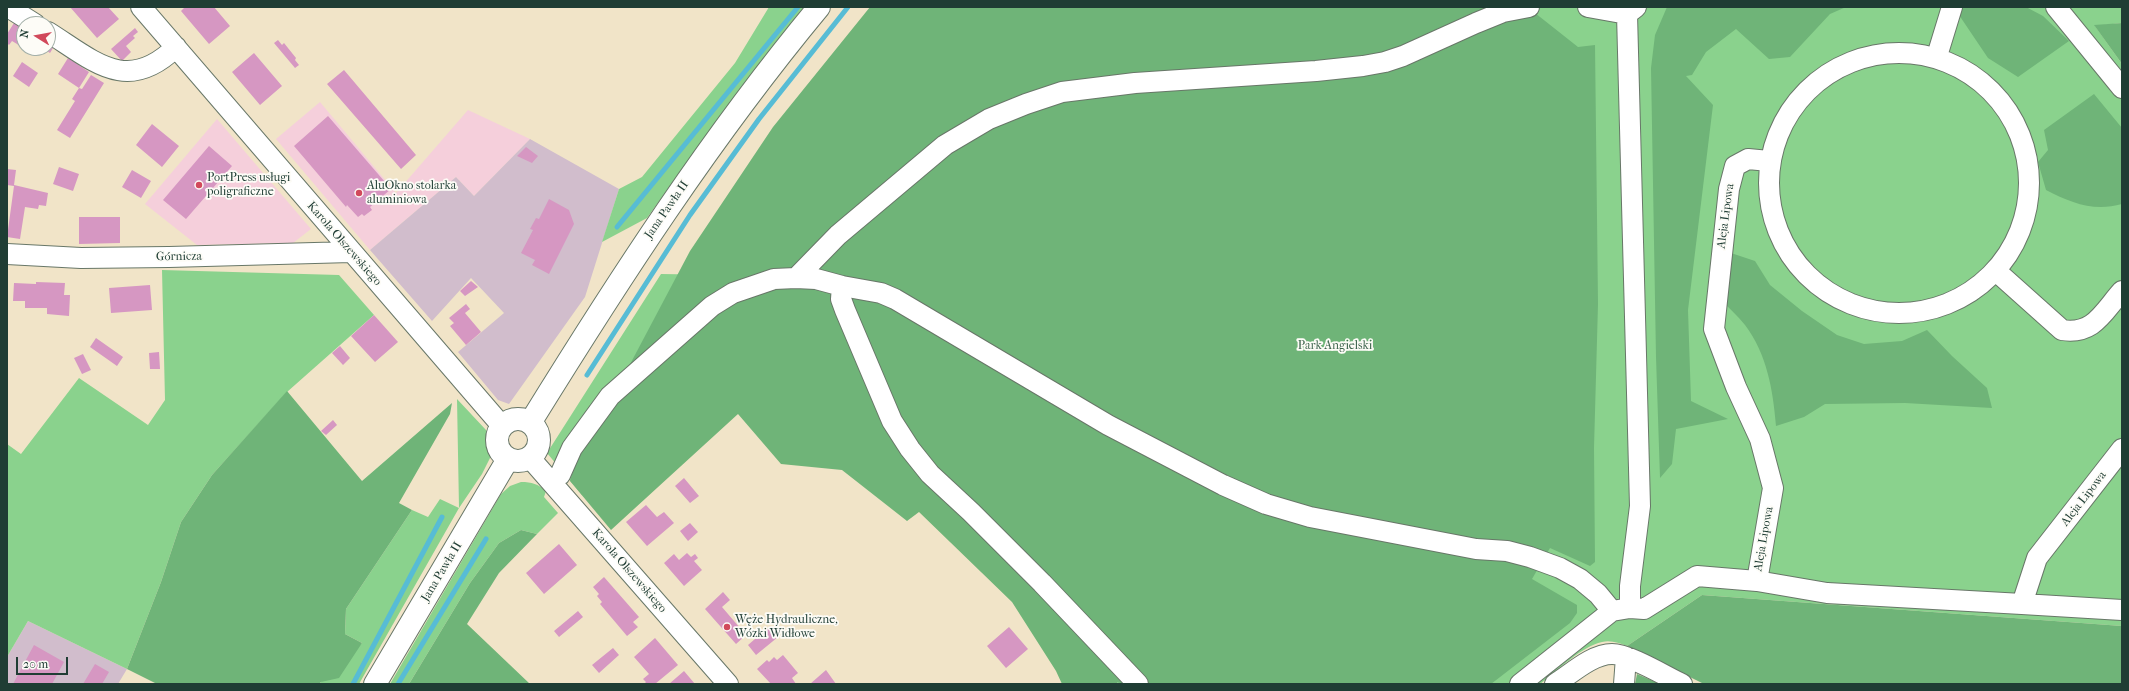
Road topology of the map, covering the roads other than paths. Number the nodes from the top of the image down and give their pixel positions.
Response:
1 (8, 7) edge
2 (141, 7) edge
3 (819, 7) edge
4 (1529, 7) edge
5 (1588, 7) edge
6 (1952, 7) edge
7 (2056, 7) edge
8 (1632, 10) edge
9 (22, 16) edge
10 (56, 37) edge
11 (176, 47) junction
12 (1937, 56) junction
13 (2122, 88) edge
14 (1769, 161) junction
15 (351, 252) junction
16 (7, 254) edge
17 (1996, 271) junction
18 (796, 278) junction
19 (842, 286) junction
20 (2122, 291) edge
21 (530, 423) junction
22 (502, 426) junction
23 (2122, 449) edge
24 (530, 458) junction
25 (508, 459) junction
26 (560, 475) dead end
27 (1757, 581) junction
28 (2022, 604) junction
29 (1621, 610) junction
30 (2122, 610) edge
31 (1626, 657) junction
32 (375, 684) edge
33 (728, 684) edge
34 (1138, 684) edge
35 (1520, 684) edge
36 (1555, 684) edge
37 (1624, 684) edge
38 (1682, 684) edge

1 - 9 street
2 - 11 street, Karola Olszewskiego
3 - 21 main road, Jana Pawła II
4 - 18 street
5 - 8 street
6 - 12 street
7 - 13 street
8 - 29 street
10 - 11 street
11 - 15 street, Karola Olszewskiego
12 - 14 street
12 - 17 street
14 - 17 street
14 - 27 street, Aleja Lipowa
15 - 16 street, Górnicza
15 - 22 street, Karola Olszewskiego
17 - 20 street
18 - 19 street
18 - 26 street
19 - 29 street
19 - 34 street
21 - 22 main road
21 - 24 main road
22 - 25 main road
23 - 28 street, Aleja Lipowa
24 - 25 main road
24 - 33 street, Karola Olszewskiego
25 - 32 main road, Jana Pawła II
27 - 28 street, Aleja Lipowa
27 - 29 street
28 - 30 street
29 - 35 street
31 - 36 street
31 - 37 street
31 - 38 street

